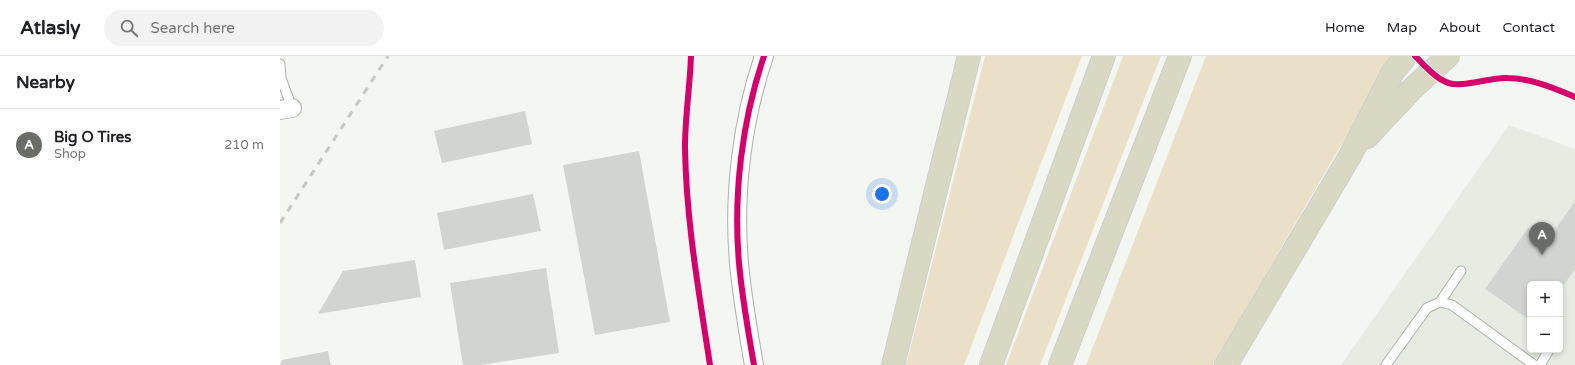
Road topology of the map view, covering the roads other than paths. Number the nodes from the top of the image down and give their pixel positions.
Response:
1 (764, 56) edge
2 (969, 56) edge
3 (1104, 56) edge
4 (1180, 56) edge
5 (1406, 56) edge
6 (1448, 56) edge
7 (280, 64) edge
8 (286, 109) edge
9 (1350, 156) junction
10 (1461, 271) dead end
11 (1440, 302) junction
12 (1547, 353) edge
13 (754, 365) edge
14 (893, 365) edge
15 (991, 365) edge
16 (1060, 365) edge
17 (1226, 365) edge
18 (1386, 365) edge
19 (1534, 365) edge
20 (1540, 365) edge

1 - 13 street
2 - 14 highway
3 - 15 highway
4 - 16 highway
5 - 9 highway
6 - 9 highway
7 - 8 lane
9 - 17 highway
10 - 11 lane
11 - 18 lane
11 - 19 lane
12 - 20 lane

